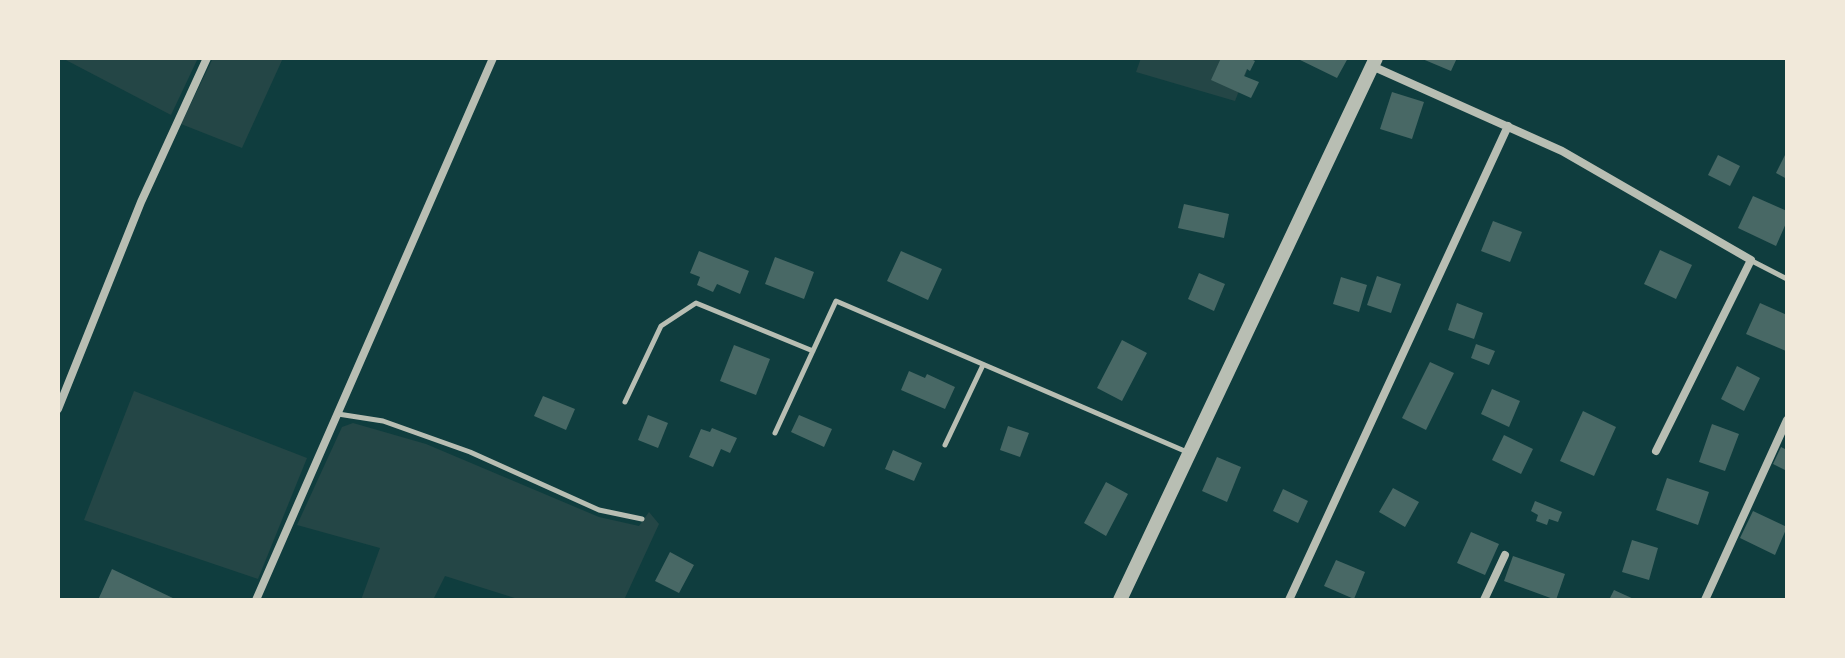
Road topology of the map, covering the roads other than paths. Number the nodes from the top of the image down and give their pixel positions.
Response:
1 (207, 58) edge
2 (493, 58) edge
3 (1374, 62) edge
4 (1508, 126) junction
5 (1751, 260) junction
6 (1787, 279) edge
7 (813, 351) junction
8 (983, 365) junction
9 (625, 402) dead end
10 (58, 409) edge
11 (338, 414) junction
12 (1787, 420) edge
13 (775, 433) dead end
14 (945, 445) dead end
15 (1656, 451) dead end
16 (1188, 452) junction
17 (642, 519) dead end
18 (1505, 555) dead end
19 (256, 600) edge
20 (1120, 600) edge
21 (1289, 600) edge
22 (1484, 600) edge
23 (1705, 600) edge

1 - 10 street
2 - 11 street
3 - 4 street
3 - 16 street
4 - 5 street
4 - 21 street
5 - 6 lane
5 - 15 street
7 - 8 lane
7 - 9 lane
7 - 13 lane
8 - 14 lane
8 - 16 lane
11 - 17 lane
11 - 19 street
12 - 23 street
16 - 20 street
18 - 22 street

